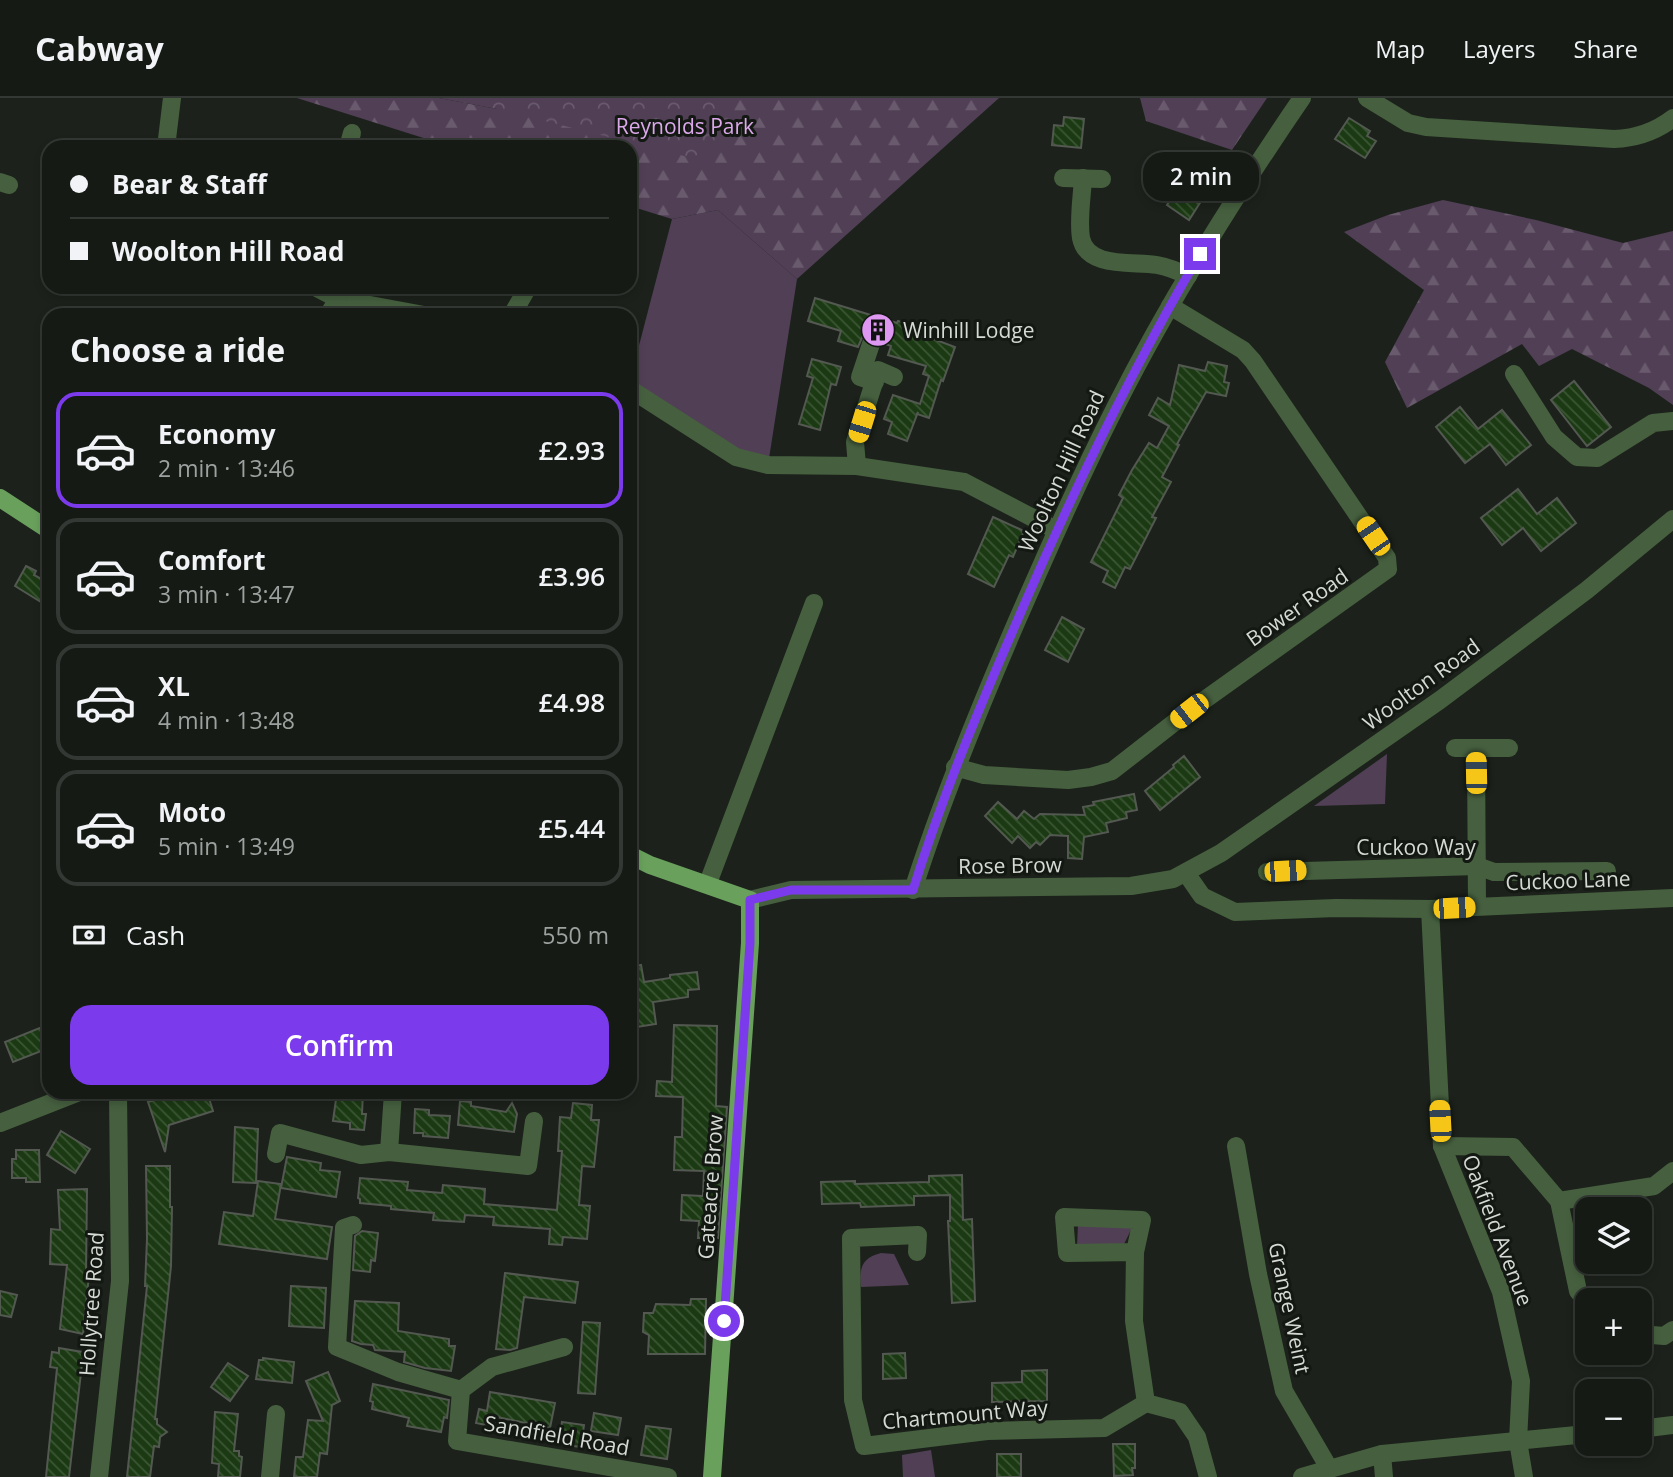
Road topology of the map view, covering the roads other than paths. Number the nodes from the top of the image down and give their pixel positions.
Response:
1 (172, 98) edge
2 (1301, 98) edge
3 (1367, 98) edge
4 (1673, 118) edge
5 (168, 140) edge
6 (1063, 178) dead end
7 (1083, 178) junction
8 (1102, 179) dead end
9 (1188, 276) junction
10 (328, 294) edge
11 (338, 299) junction
12 (1170, 306) junction
13 (332, 308) edge
14 (386, 308) edge
15 (872, 341) dead end
16 (1514, 374) dead end
17 (894, 377) dead end
18 (875, 382) junction
19 (637, 393) edge
20 (1673, 421) edge
21 (857, 466) junction
22 (0, 499) edge
23 (1673, 519) edge
24 (42, 526) edge
25 (1056, 530) junction
26 (814, 603) dead end
27 (1455, 748) dead end
28 (1509, 748) dead end
29 (1476, 750) junction
30 (955, 767) junction
31 (637, 858) edge
32 (1477, 866) junction
33 (1607, 871) dead end
34 (1267, 872) dead end
35 (1186, 873) junction
36 (708, 883) junction
37 (913, 890) junction
38 (1673, 898) edge
39 (750, 900) junction
40 (1477, 906) junction
41 (1430, 909) junction
42 (61, 1099) edge
43 (118, 1099) edge
44 (393, 1099) edge
45 (534, 1121) dead end
46 (0, 1123) edge
47 (1236, 1146) dead end
48 (1442, 1146) junction
49 (389, 1152) junction
50 (276, 1154) dead end
51 (1673, 1171) edge
52 (1559, 1201) junction
53 (353, 1225) dead end
54 (917, 1252) dead end
55 (1135, 1252) dead end
56 (1577, 1288) edge
57 (1673, 1330) edge
58 (1652, 1335) edge
59 (564, 1347) dead end
60 (461, 1390) junction
61 (1146, 1403) junction
62 (276, 1414) dead end
63 (1673, 1425) edge
64 (1652, 1428) edge
65 (1575, 1435) edge
66 (1518, 1441) junction
67 (1382, 1454) junction
68 (1329, 1468) junction
69 (99, 1477) edge
70 (270, 1477) edge
71 (668, 1477) edge
72 (712, 1477) edge
73 (1208, 1477) edge
74 (1302, 1477) edge
75 (1384, 1477) edge
76 (1524, 1477) edge

1 - 5 street
2 - 9 street, Woolton Hill Road
3 - 4 street
6 - 7 street
7 - 8 street
7 - 9 street
9 - 12 street, Woolton Hill Road
10 - 11 street
11 - 13 street
11 - 14 street
12 - 25 street, Woolton Hill Road
12 - 30 street, Bower Road
15 - 18 street
16 - 20 street
17 - 18 street
18 - 21 street
19 - 21 street
21 - 25 street
22 - 24 main road
23 - 35 street, Woolton Road
25 - 30 street, Woolton Hill Road
26 - 36 street
27 - 29 street
28 - 29 street
29 - 32 street
30 - 37 street, Woolton Hill Road
31 - 36 main road
32 - 33 street, Cuckoo Way
32 - 34 street, Cuckoo Way
32 - 40 street
35 - 37 street, Rose Brow
35 - 41 street, Cuckoo Lane
36 - 39 main road
37 - 39 street, Rose Brow
38 - 40 street, Cuckoo Lane
39 - 72 main road, Gateacre Brow
40 - 41 street, Cuckoo Lane
41 - 48 street, Oakfield Avenue
42 - 46 street
43 - 69 street, Hollytree Road
44 - 49 street
45 - 49 street
47 - 68 street, Grange Weint
48 - 52 street
48 - 66 street, Oakfield Avenue
49 - 50 street
51 - 52 street
52 - 56 street
53 - 60 street
54 - 61 street, Chartmount Way
55 - 61 street
57 - 58 street
59 - 60 street
60 - 71 street, Sandfield Road
61 - 73 street
62 - 70 street
63 - 64 street
65 - 66 street
66 - 67 street
66 - 76 street, Oakfield Avenue
67 - 68 street
67 - 75 street
68 - 74 street

